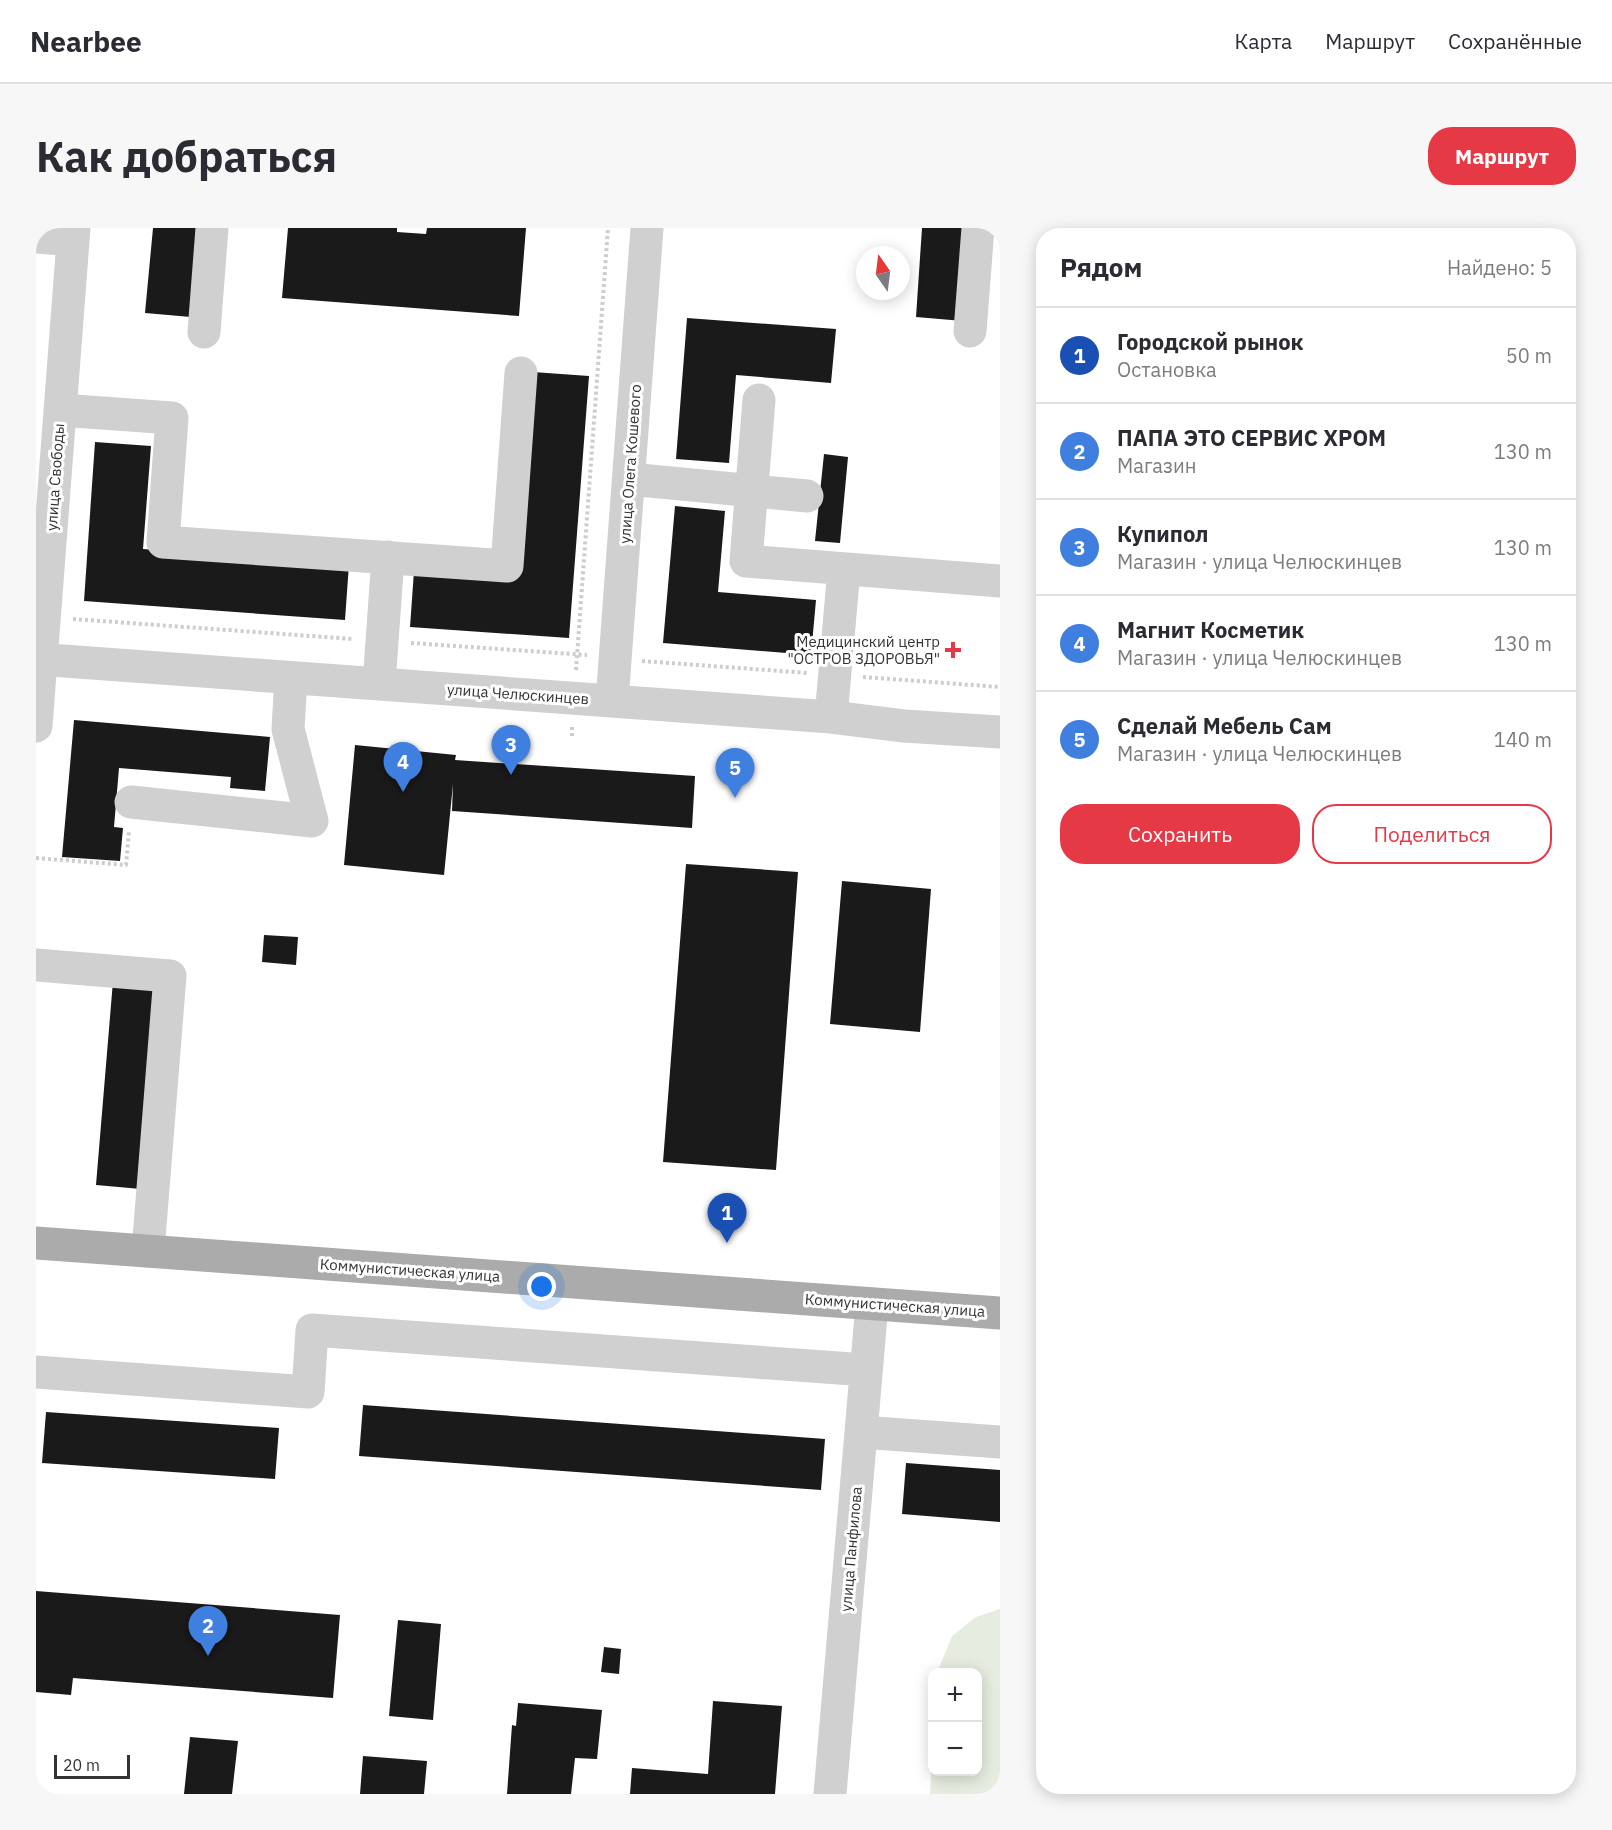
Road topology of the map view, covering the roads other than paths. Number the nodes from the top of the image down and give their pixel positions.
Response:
1 (212, 228) edge
2 (647, 228) edge
3 (978, 228) edge
4 (74, 234) edge
5 (36, 237) edge
6 (970, 331) dead end
7 (204, 332) dead end
8 (521, 373) dead end
9 (759, 400) dead end
10 (60, 410) junction
11 (628, 479) junction
12 (751, 491) junction
13 (807, 496) dead end
14 (388, 557) junction
15 (844, 568) junction
16 (1000, 580) edge
17 (39, 660) edge
18 (291, 678) junction
19 (379, 684) junction
20 (612, 701) junction
21 (831, 717) junction
22 (36, 726) edge
23 (1000, 732) edge
24 (131, 802) road end
25 (36, 965) edge
26 (36, 1243) edge
27 (148, 1251) junction
28 (872, 1304) junction
29 (1000, 1313) edge
30 (866, 1370) junction
31 (36, 1372) edge
32 (861, 1432) junction
33 (1000, 1442) edge
34 (830, 1794) edge

1 - 7 street
2 - 11 street, улица Олега Кошевого
3 - 6 street
4 - 5 street
4 - 10 street, улица Свободы
8 - 14 street
9 - 12 street
10 - 14 street
10 - 17 street, улица Свободы
11 - 12 street
11 - 20 street, улица Олега Кошевого
12 - 13 street
12 - 15 street
14 - 19 street
15 - 16 street
15 - 21 street
17 - 18 street, улица Челюскинцев
17 - 22 street, улица Свободы
18 - 19 street, улица Челюскинцев
18 - 24 street
19 - 20 street, улица Челюскинцев
20 - 21 street, улица Челюскинцев
21 - 23 street, улица Челюскинцев
25 - 27 street
26 - 27 main road, Коммунистическая улица
27 - 28 main road, Коммунистическая улица
28 - 29 main road, Коммунистическая улица
28 - 30 street, улица Панфилова
30 - 31 street
30 - 32 street, улица Панфилова
32 - 33 street
32 - 34 street, улица Панфилова

